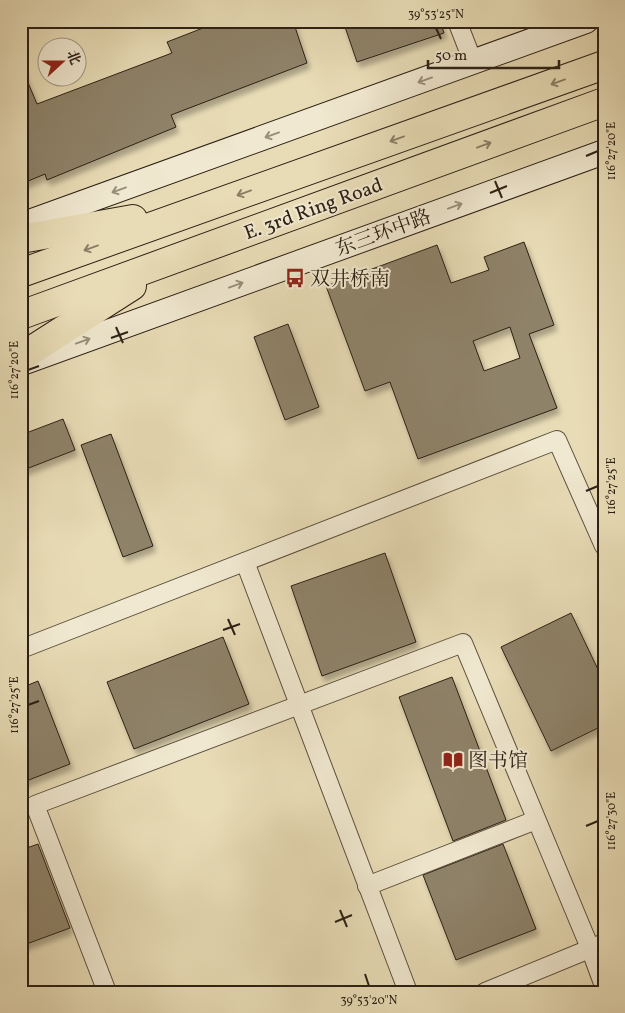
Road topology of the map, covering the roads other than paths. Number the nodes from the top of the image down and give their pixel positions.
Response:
1 (457, 21) edge
2 (586, 21) edge
3 (473, 62) junction
4 (604, 65) edge
5 (604, 102) edge
6 (604, 152) edge
7 (211, 205) junction
8 (21, 225) edge
9 (21, 239) edge
10 (175, 258) junction
11 (21, 273) edge
12 (21, 315) edge
13 (21, 357) edge
14 (21, 364) edge
15 (604, 546) edge
16 (245, 562) junction
17 (21, 649) edge
18 (299, 705) junction
19 (536, 820) junction
20 (367, 886) junction
21 (597, 946) edge
22 (604, 986) edge
23 (106, 992) edge
24 (408, 992) edge
25 (485, 992) edge

1 - 3 street
2 - 3 street
3 -> 8 street
4 -> 7 highway, E. 3rd Ring Road
10 -> 5 highway, E. 3rd Ring Road
14 -> 6 street, 东三环中路
7 - 9 highway
7 -> 11 highway, E. 3rd Ring Road
10 - 12 highway, E. 3rd Ring Road
10 - 13 highway
15 - 16 street
16 - 17 street
16 - 18 street
18 - 19 street
18 - 20 street
18 - 23 street
19 - 20 street
19 - 21 street
20 - 24 street
21 - 22 street
21 - 25 street

